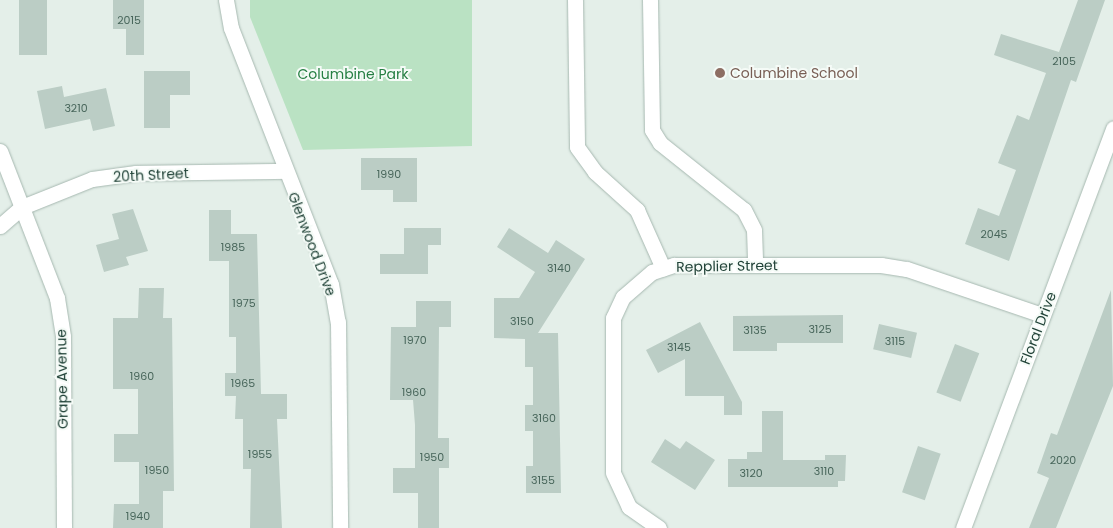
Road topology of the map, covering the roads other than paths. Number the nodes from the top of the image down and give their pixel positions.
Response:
1 (226, 0) edge
2 (575, 0) edge
3 (650, 0) edge
4 (1113, 128) edge
5 (0, 151) edge
6 (284, 171) junction
7 (22, 207) junction
8 (0, 226) edge
9 (755, 265) junction
10 (663, 268) junction
11 (1042, 315) junction
12 (64, 528) edge
13 (340, 528) edge
14 (659, 528) edge
15 (963, 528) edge

1 - 6 street, Glenwood Drive
2 - 10 street
3 - 9 street
4 - 11 street, Floral Drive
5 - 7 street, Grape Avenue
6 - 7 street, 20th Street
6 - 13 street, Glenwood Drive
7 - 8 street, 20th Street
7 - 12 street, Grape Avenue
9 - 10 street, Repplier Street
9 - 11 street, Repplier Street
10 - 14 street, Repplier Street
11 - 15 street, Floral Drive

